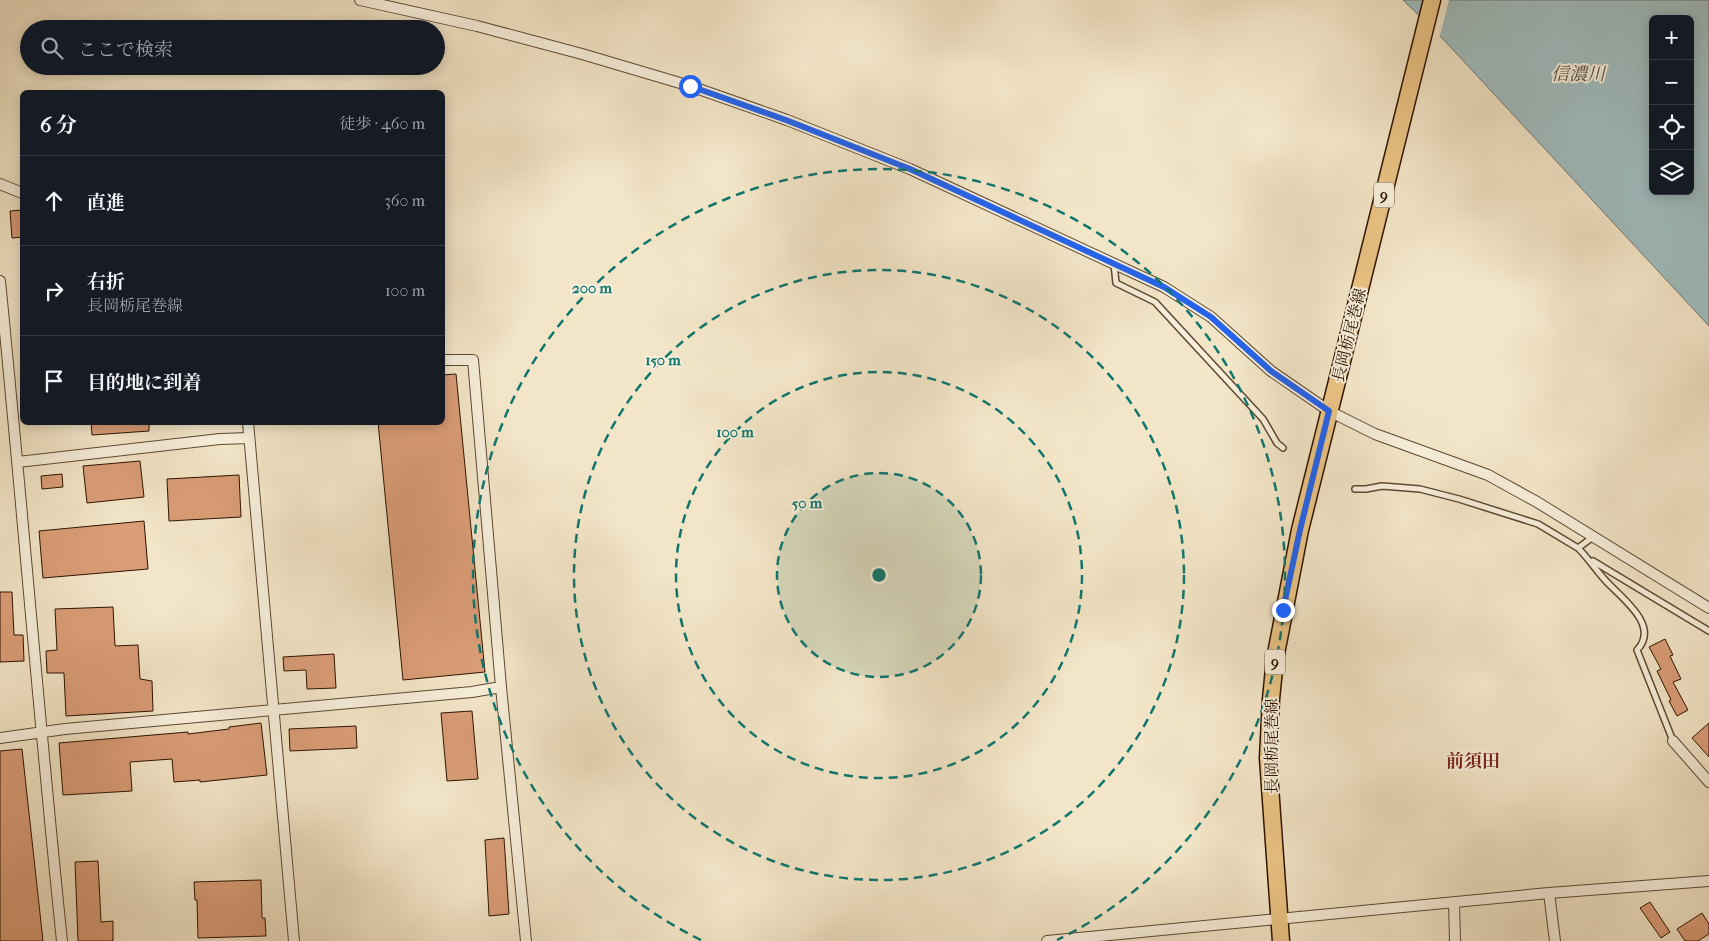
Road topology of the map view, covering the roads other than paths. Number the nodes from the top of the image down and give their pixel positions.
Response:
1 (360, 0) edge
2 (1432, 0) edge
3 (0, 184) edge
4 (20, 192) edge
5 (1113, 262) junction
6 (0, 281) edge
7 (445, 360) edge
8 (1329, 411) junction
9 (248, 425) edge
10 (249, 438) junction
11 (1283, 448) dead end
12 (18, 462) junction
13 (1355, 489) dead end
14 (1593, 536) junction
15 (1578, 548) junction
16 (1590, 560) junction
17 (1709, 608) edge
18 (1709, 631) edge
19 (501, 687) junction
20 (274, 709) junction
21 (41, 732) junction
22 (0, 738) edge
23 (1673, 741) joint
24 (1709, 782) edge
25 (1709, 881) edge
26 (1549, 893) junction
27 (1454, 902) junction
28 (1279, 918) junction
29 (62, 941) edge
30 (294, 941) edge
31 (526, 941) edge
32 (1047, 941) edge
33 (1281, 941) edge
34 (1455, 941) edge
35 (1555, 941) edge

1 - 5 street
2 - 8 main road, 長岡栃尾巻線 / 9
3 - 4 street
5 - 8 street
5 - 11 lane
6 - 12 street
7 - 19 street
8 - 14 street
8 - 28 main road, 長岡栃尾巻線 / 9
9 - 10 street
10 - 12 street
10 - 20 street
12 - 21 street
13 - 15 lane
14 - 15 lane
14 - 17 street
15 - 16 lane
16 - 18 lane
16 - 23 lane
19 - 20 street
19 - 31 street
20 - 21 street
20 - 30 street
21 - 22 street
21 - 29 street
23 - 24 street
25 - 26 street
26 - 27 street
26 - 35 street
27 - 28 street
27 - 34 street
28 - 32 street
28 - 33 main road, 長岡栃尾巻線 / 9

